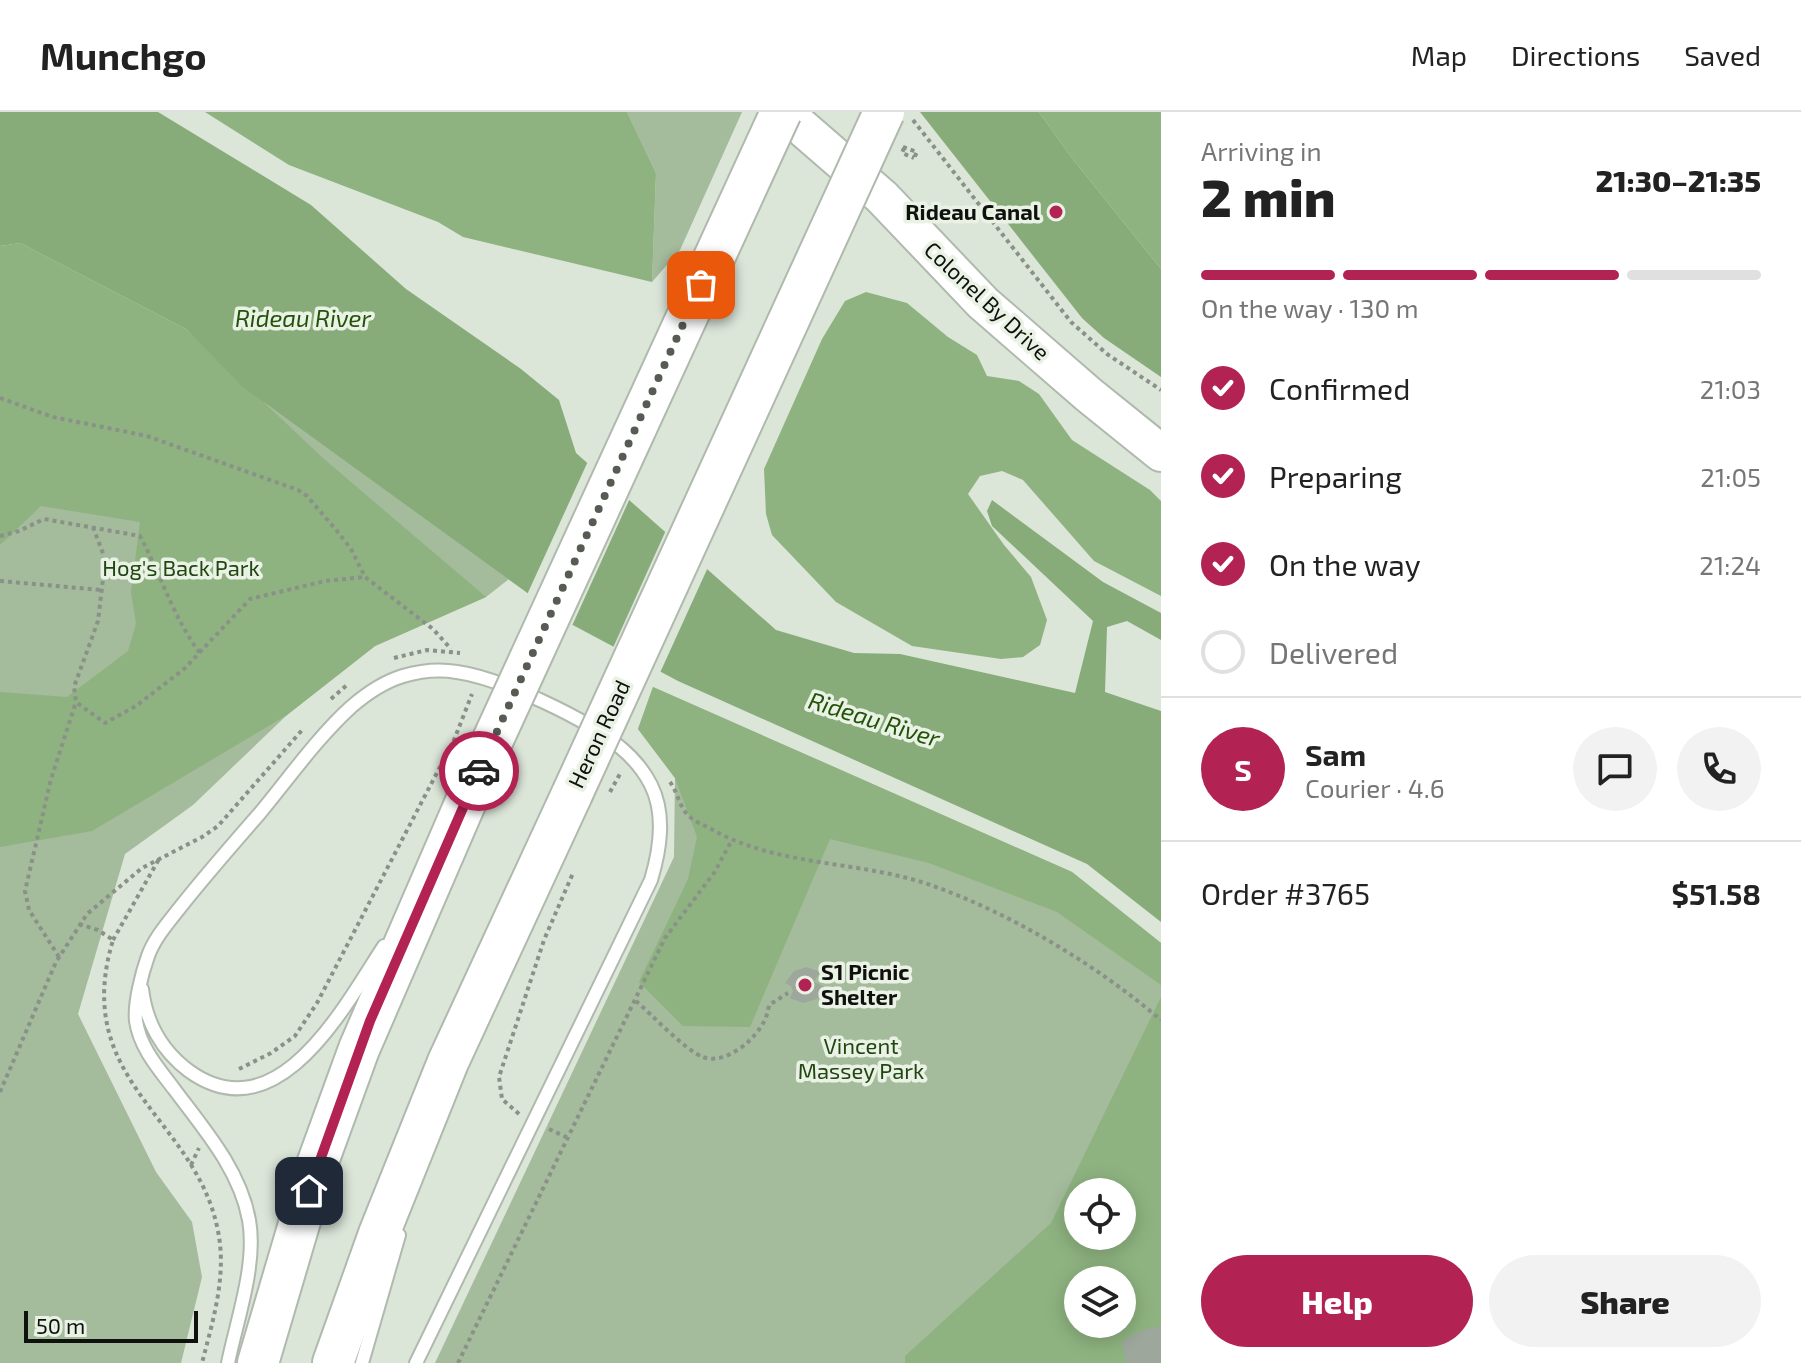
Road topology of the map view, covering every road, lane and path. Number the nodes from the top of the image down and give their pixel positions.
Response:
1 (782, 112) edge
2 (906, 112) edge
3 (896, 132) edge
4 (1161, 390) edge
5 (0, 398) edge
6 (1161, 453) edge
7 (93, 527) junction
8 (0, 536) edge
9 (365, 577) junction
10 (0, 581) edge
11 (101, 590) junction
12 (453, 651) dead end
13 (200, 653) junction
14 (479, 677) junction
15 (76, 702) junction
16 (630, 756) junction
17 (588, 799) junction
18 (732, 840) dead end
19 (160, 857) dead end
20 (437, 868) junction
21 (573, 871) dead end
22 (113, 940) dead end
23 (59, 957) dead end
24 (141, 985) junction
25 (788, 993) dead end
26 (636, 1001) junction
27 (448, 1062) junction
28 (229, 1087) junction
29 (535, 1122) junction
30 (207, 1132) junction
31 (568, 1138) junction
32 (414, 1181) dead end
33 (402, 1225) dead end
34 (202, 1363) edge
35 (228, 1363) edge
36 (258, 1363) edge
37 (333, 1363) edge
38 (362, 1363) edge
39 (416, 1363) edge
40 (458, 1363) edge

1 - 6 main road, Colonel By Drive
1 - 20 main road, bridge
2 - 4 path
3 - 3 path
3 - 17 main road, Heron Road, bridge
5 - 9 path
7 - 8 path
7 - 11 path
7 - 13 path
9 - 12 path
9 - 13 path
10 - 11 path
11 - 15 path
13 - 15 path
14 - 16 lane
14 - 24 lane
14 - 28 path
15 - 23 path
16 - 17 path
16 - 29 lane
17 - 27 main road, Heron Road
18 - 26 path
19 - 22 path
20 - 28 lane
20 - 36 main road
21 - 29 path
24 - 28 lane
24 - 30 lane
25 - 26 path
26 - 31 path
27 - 32 lane
27 - 37 main road, Heron Road
29 - 31 path
29 - 39 lane
30 - 34 path
30 - 35 lane
31 - 40 path
33 - 38 lane

